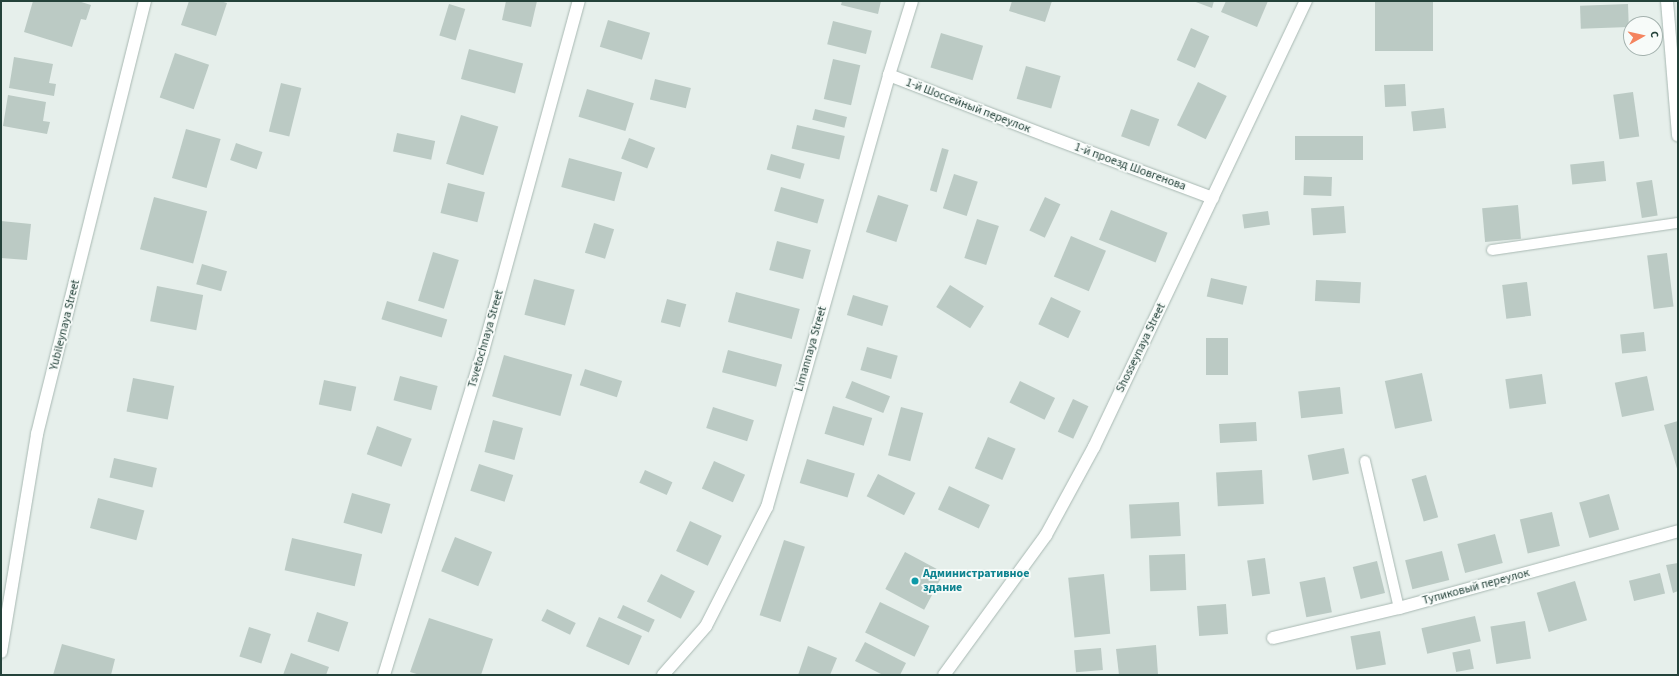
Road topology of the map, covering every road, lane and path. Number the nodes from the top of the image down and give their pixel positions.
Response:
1 (145, 1) edge
2 (579, 1) edge
3 (912, 1) edge
4 (1306, 1) edge
5 (1667, 1) edge
6 (889, 75) junction
7 (1678, 129) edge
8 (1047, 136) joint
9 (1213, 198) junction
10 (1678, 223) edge
11 (1492, 250) dead end
12 (1365, 462) dead end
13 (1678, 531) edge
14 (1399, 608) junction
15 (1274, 638) dead end
16 (1, 652) edge
17 (384, 675) edge
18 (663, 675) edge
19 (944, 675) edge

1 - 16 street, Yubileynaya Street
2 - 17 street, Tsvetochnaya Street
3 - 6 street, Limannaya Street
4 - 9 street, Shosseynaya Street
5 - 7 street
6 - 8 street, 1-й Шоссейный переулок
6 - 18 street, Limannaya Street
8 - 9 street, 1-й проезд Шовгенова
9 - 19 street, Shosseynaya Street
10 - 11 lane
12 - 14 lane
13 - 14 street, Тупиковый переулок
14 - 15 street, Тупиковый переулок

